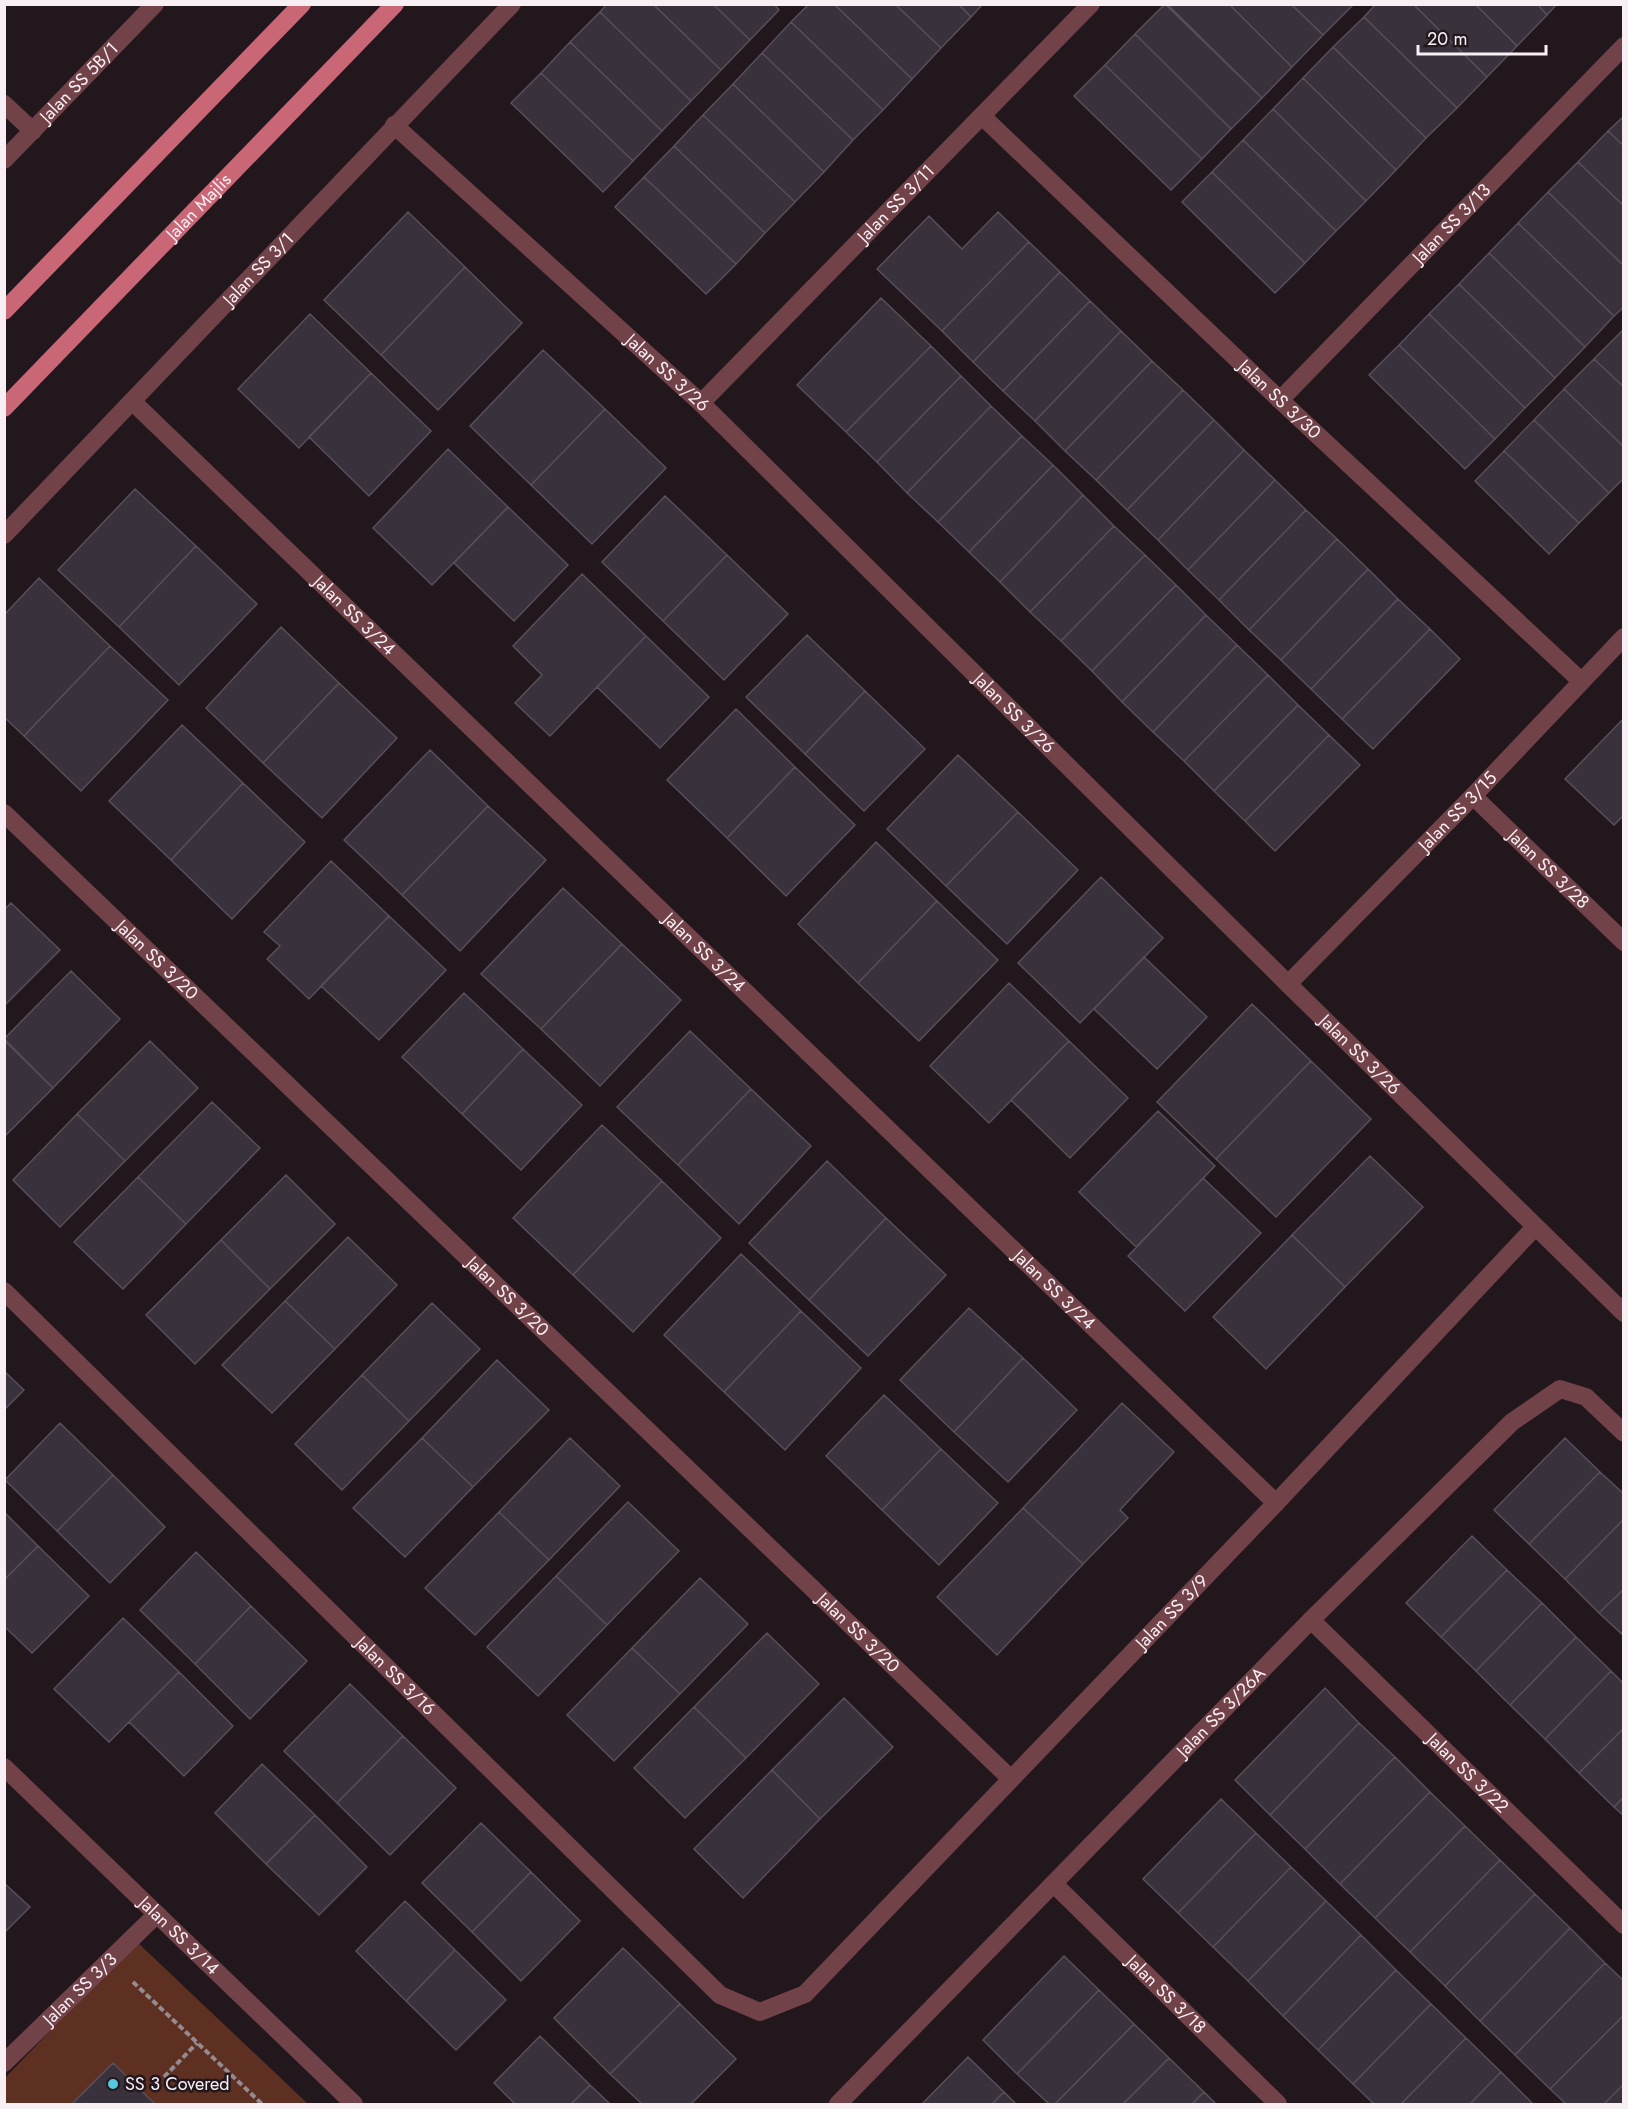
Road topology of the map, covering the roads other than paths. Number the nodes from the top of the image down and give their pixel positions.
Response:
1 (155, 4) edge
2 (302, 4) edge
3 (395, 4) edge
4 (512, 4) edge
5 (1091, 4) edge
6 (1623, 46) edge
7 (4, 104) edge
8 (982, 116) junction
9 (394, 125) junction
10 (33, 131) junction
11 (4, 160) edge
12 (4, 311) edge
13 (1280, 400) junction
14 (134, 402) junction
15 (702, 403) junction
16 (4, 408) edge
17 (4, 535) edge
18 (1623, 638) edge
19 (1580, 680) junction
20 (1473, 796) junction
21 (4, 813) edge
22 (1623, 942) edge
23 (1288, 984) junction
24 (1535, 1227) junction
25 (4, 1290) edge
26 (1623, 1313) edge
27 (1623, 1432) edge
28 (1275, 1503) junction
29 (1311, 1620) junction
30 (4, 1767) edge
31 (1011, 1779) junction
32 (1055, 1885) junction
33 (157, 1914) junction
34 (1623, 1925) edge
35 (806, 1994) joint
36 (4, 2063) edge
37 (354, 2104) edge
38 (838, 2104) edge
39 (1278, 2104) edge

1 - 10 street, Jalan SS 5B/1
2 - 12 main road
3 - 16 main road, Jalan Majlis
4 - 9 street, Jalan SS 3/1
5 - 8 street, Jalan SS 3/11
6 - 13 street, Jalan SS 3/13
7 - 10 street
8 - 13 street, Jalan SS 3/30
8 - 15 street, Jalan SS 3/11
9 - 14 street, Jalan SS 3/1
9 - 15 street, Jalan SS 3/26
10 - 11 street, Jalan SS 5B/1
13 - 19 street, Jalan SS 3/30
14 - 17 street, Jalan SS 3/1
14 - 28 street, Jalan SS 3/24
15 - 23 street, Jalan SS 3/26
18 - 19 street, Jalan SS 3/15
19 - 20 street, Jalan SS 3/15
20 - 22 street, Jalan SS 3/28
20 - 23 street, Jalan SS 3/15
21 - 31 street, Jalan SS 3/20
23 - 24 street, Jalan SS 3/26
24 - 26 street, Jalan SS 3/26
24 - 28 street, Jalan SS 3/9
25 - 35 street, Jalan SS 3/16
27 - 29 street, Jalan SS 3/26A
28 - 31 street, Jalan SS 3/9
29 - 32 street, Jalan SS 3/26A
29 - 34 street, Jalan SS 3/22
30 - 33 street, Jalan SS 3/14
31 - 35 street, Jalan SS 3/9
32 - 38 street, Jalan SS 3/26A
32 - 39 street, Jalan SS 3/18
33 - 36 street, Jalan SS 3/3
33 - 37 street, Jalan SS 3/14

